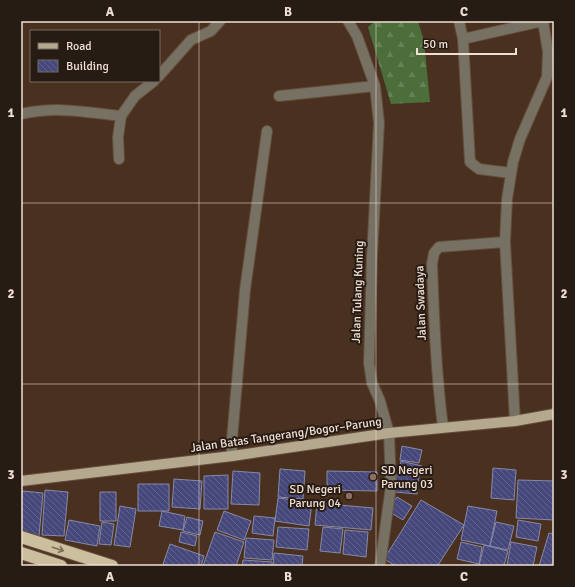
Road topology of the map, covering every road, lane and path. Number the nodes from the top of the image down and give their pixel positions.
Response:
1 (220, 21) edge
2 (348, 21) edge
3 (459, 21) edge
4 (543, 21) edge
5 (463, 39) junction
6 (551, 51) edge
7 (160, 75) edge
8 (153, 82) edge
9 (375, 86) junction
10 (279, 96) dead end
11 (21, 114) edge
12 (121, 116) junction
13 (267, 131) dead end
14 (119, 159) dead end
15 (511, 173) junction
16 (505, 242) junction
17 (554, 414) edge
18 (515, 420) junction
19 (443, 427) junction
20 (389, 434) junction
21 (232, 456) junction
22 (21, 481) edge
23 (21, 537) edge
24 (21, 553) edge
25 (61, 566) edge
26 (112, 566) edge
27 (380, 566) edge

1 - 7 street
2 - 9 street, Jalan Tulang Kuning
3 - 5 street
4 - 5 street
4 - 6 street
5 - 15 street
6 - 15 street
8 - 12 street
9 - 10 street
9 - 20 street, Jalan Tulang Kuning
11 - 12 street
12 - 14 street
13 - 21 street
15 - 16 street
16 - 18 street
16 - 19 street, Jalan Swadaya
17 - 18 main road, Jalan Batas Tangerang/Bogor–Parung
18 - 19 main road, Jalan Batas Tangerang/Bogor–Parung
19 - 20 main road, Jalan Batas Tangerang/Bogor–Parung
20 - 21 main road, Jalan Batas Tangerang/Bogor–Parung
20 - 27 street, Jalan Tulang Kuning
21 - 22 main road, Jalan Batas Tangerang/Bogor–Parung
23 -> 26 highway
24 - 25 highway

